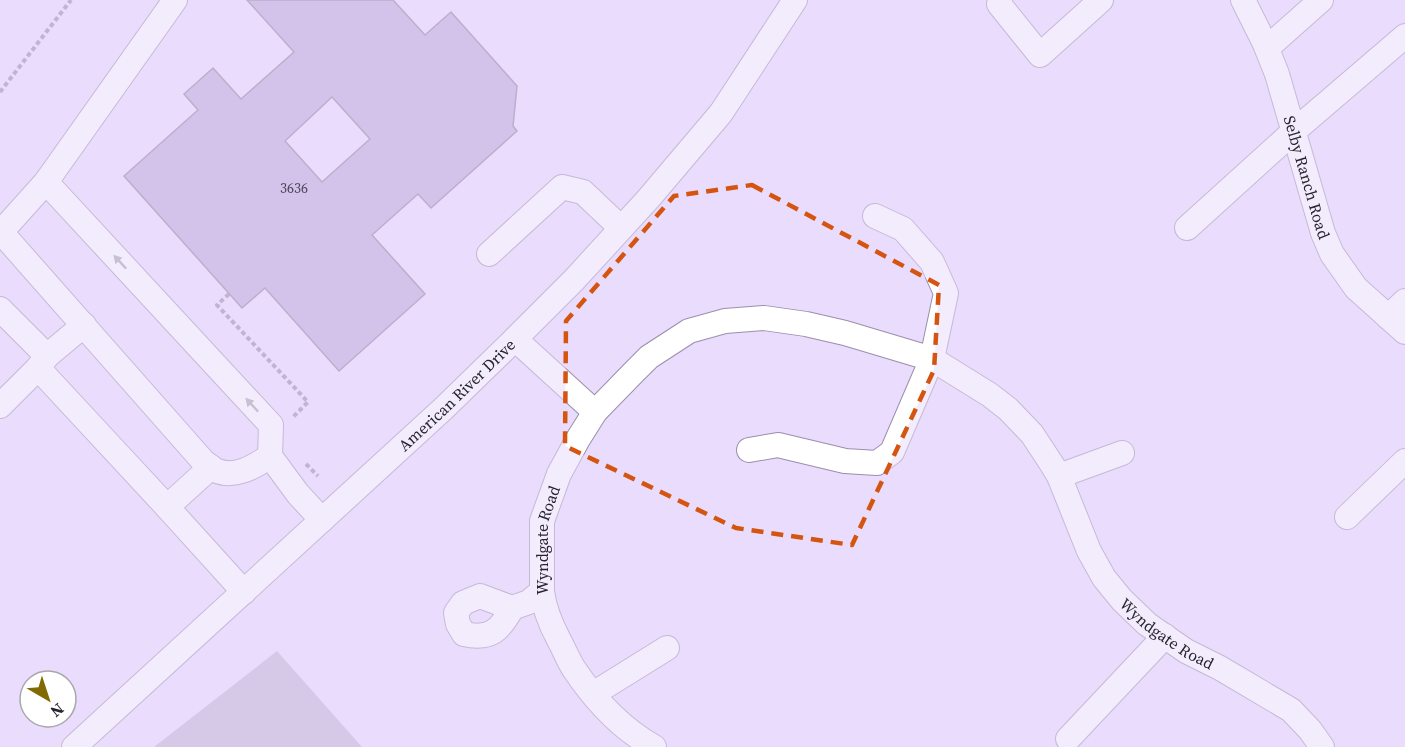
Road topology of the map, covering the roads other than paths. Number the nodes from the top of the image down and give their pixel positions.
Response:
1 (175, 0) edge
2 (795, 0) edge
3 (1000, 0) edge
4 (1101, 0) edge
5 (1243, 0) edge
6 (1321, 0) edge
7 (1405, 36) edge
8 (1267, 48) junction
9 (1293, 132) junction
10 (46, 182) junction
11 (875, 216) dead end
12 (621, 228) junction
13 (1187, 228) dead end
14 (1, 232) edge
15 (489, 254) dead end
16 (2, 313) edge
17 (1399, 317) edge
18 (84, 325) junction
19 (515, 339) junction
20 (932, 359) junction
21 (42, 362) junction
22 (0, 406) edge
23 (596, 412) junction
24 (1405, 441) edge
25 (749, 450) dead end
26 (1122, 453) dead end
27 (1405, 453) edge
28 (270, 456) junction
29 (1405, 461) edge
30 (210, 467) junction
31 (1059, 476) junction
32 (168, 507) junction
33 (1347, 517) dead end
34 (322, 520) junction
35 (542, 591) junction
36 (244, 592) junction
37 (512, 608) dead end
38 (1165, 636) junction
39 (667, 648) dead end
40 (593, 694) junction
41 (1068, 739) dead end
42 (648, 745) edge
43 (74, 747) edge
44 (1322, 747) edge

1 - 10 street
2 - 12 street, American River Drive
3 - 4 street
5 - 8 street, Selby Ranch Road
6 - 8 street
7 - 9 street
8 - 9 street, Selby Ranch Road
9 - 13 street
9 - 17 street, Selby Ranch Road
10 - 14 street
28 -> 10 street
11 - 20 street
12 - 15 street
12 - 19 street, American River Drive
14 - 18 street
16 - 21 street
18 - 21 street
18 - 30 street
19 - 23 street
19 - 34 street, American River Drive
20 - 23 street, Wyndgate Road
20 - 25 street
20 - 31 street, Wyndgate Road
21 - 22 street
21 - 32 street
23 - 35 street, Wyndgate Road
24 - 27 street
26 - 31 street
28 - 30 street
28 - 34 street
29 - 33 street
30 - 32 street
31 - 38 street, Wyndgate Road
32 - 36 street
34 - 36 street, American River Drive
35 - 37 street
35 - 40 street, Wyndgate Road
36 - 43 street, American River Drive
38 - 41 street
38 - 44 street, Wyndgate Road
39 - 40 street
40 - 42 street, Wyndgate Road

